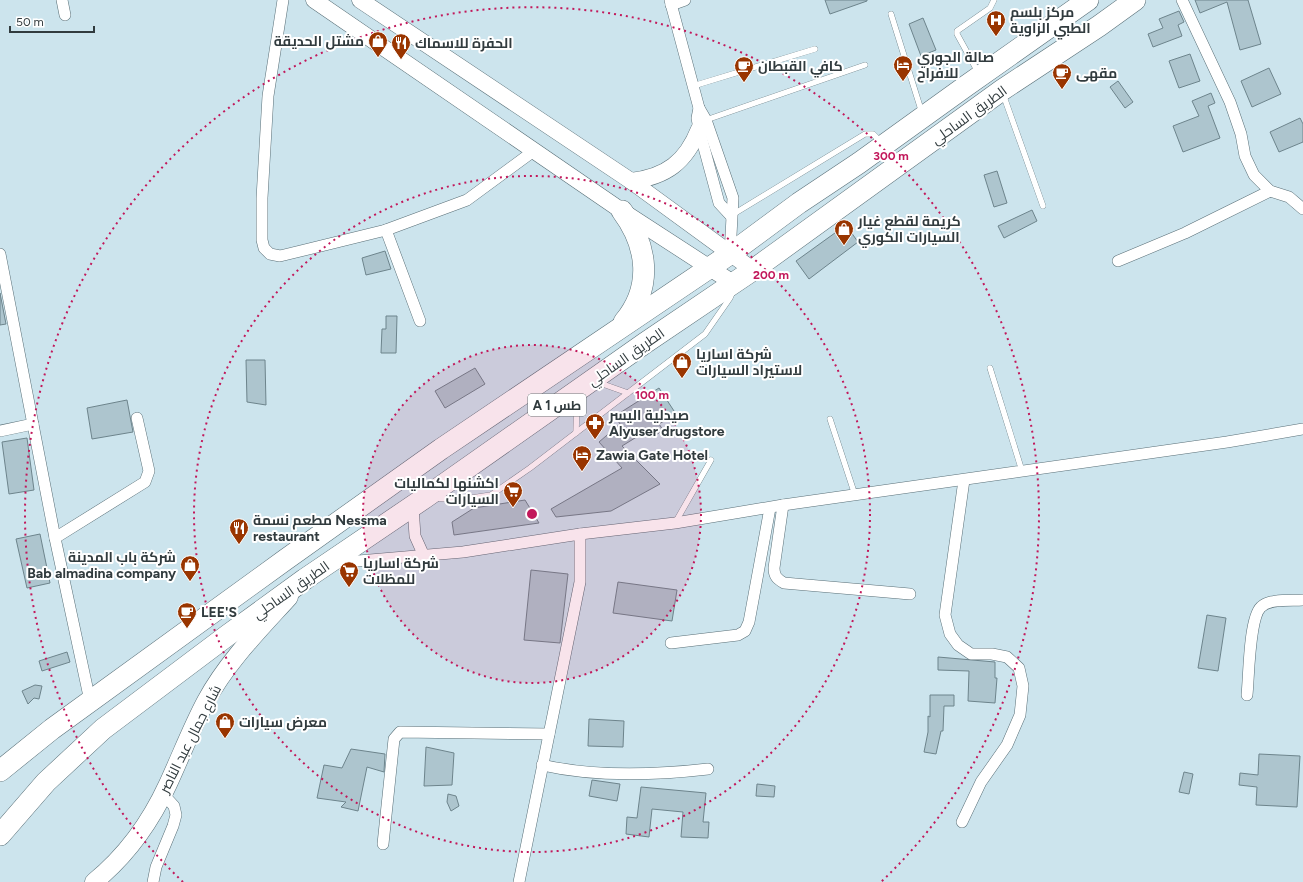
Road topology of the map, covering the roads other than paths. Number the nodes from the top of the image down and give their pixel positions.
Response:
1 (62, 0) edge
2 (284, 0) edge
3 (314, 0) edge
4 (360, 0) edge
5 (685, 0) edge
6 (994, 0) edge
7 (1088, 0) edge
8 (1135, 0) edge
9 (1182, 0) edge
10 (670, 2) edge
11 (891, 14) dead end
12 (65, 15) dead end
13 (815, 49) dead end
14 (865, 65) dead end
15 (980, 76) junction
16 (693, 86) junction
17 (1002, 90) junction
18 (923, 116) junction
19 (703, 124) junction
20 (884, 145) junction
21 (535, 150) junction
22 (631, 181) junction
23 (1270, 191) junction
24 (1043, 206) dead end
25 (1303, 209) edge
26 (622, 211) junction
27 (731, 216) junction
28 (386, 230) junction
29 (0, 254) edge
30 (730, 254) junction
31 (1118, 261) dead end
32 (708, 267) junction
33 (753, 270) junction
34 (733, 283) junction
35 (420, 321) dead end
36 (619, 328) junction
37 (990, 368) dead end
38 (584, 386) junction
39 (628, 393) junction
40 (137, 418) dead end
41 (830, 419) dead end
42 (33, 424) junction
43 (1303, 429) edge
44 (0, 431) edge
45 (576, 433) junction
46 (711, 460) dead end
47 (1022, 471) junction
48 (964, 480) junction
49 (854, 495) junction
50 (420, 502) junction
51 (783, 505) junction
52 (770, 508) junction
53 (675, 523) junction
54 (580, 534) junction
55 (55, 538) junction
56 (424, 556) junction
57 (330, 564) junction
58 (305, 579) junction
59 (910, 594) dead end
60 (1303, 600) edge
61 (671, 643) dead end
62 (1247, 694) dead end
63 (90, 701) junction
64 (549, 734) junction
65 (542, 765) junction
66 (708, 769) dead end
67 (0, 771) edge
68 (163, 794) junction
69 (962, 822) dead end
70 (0, 835) edge
71 (383, 844) dead end
72 (94, 882) edge
73 (153, 882) edge
74 (518, 882) edge

1 - 12 street
2 - 28 street
3 - 21 main road
4 - 22 main road
5 - 10 street
6 - 15 lane
7 - 15 highway, الطريق الساحلي / A 1 طس
8 - 17 highway, الطريق الساحلي / A 1 طس
9 - 23 street
10 - 16 street
11 - 18 lane
13 - 16 lane
14 - 19 lane
15 - 18 highway, الطريق الساحلي / A 1 طس
16 - 19 street
17 - 24 lane
17 - 33 highway, الطريق الساحلي / A 1 طس
18 - 20 highway, الطريق الساحلي / A 1 طس
19 - 22 main road
19 - 27 street
20 - 27 lane
20 - 30 highway, الطريق الساحلي / A 1 طس
21 - 26 main road
21 - 28 street
22 - 30 main road
23 - 25 street
23 - 31 street
26 - 32 main road
26 - 36 highway
27 - 30 street
28 - 35 street
29 - 42 street
30 - 32 highway, الطريق الساحلي / A 1 طس
30 - 33 main road
32 - 34 main road
32 - 36 highway, الطريق الساحلي / A 1 طس
33 - 34 highway, الطريق الساحلي / A 1 طس
34 - 38 highway, الطريق الساحلي / A 1 طس
34 - 39 lane
36 - 63 highway, الطريق الساحلي / A 1 طس
37 - 47 lane
38 - 39 lane
38 - 45 lane
38 - 50 highway, الطريق الساحلي / A 1 طس
39 - 45 lane
40 - 55 street
41 - 49 lane
42 - 44 street
42 - 55 street
43 - 47 street
45 - 50 lane
46 - 53 lane
47 - 48 street
48 - 49 street
48 - 69 street
49 - 51 street
50 - 56 street
50 - 57 highway, الطريق الساحلي / A 1 طس
51 - 52 street
51 - 59 street
52 - 53 street
52 - 61 street
53 - 54 street
54 - 56 street
54 - 64 street
55 - 63 street
56 - 57 street
57 - 58 highway, الطريق الساحلي / A 1 طس
58 - 68 main road, شارع جمال عبد الناصر
58 - 70 highway, الطريق الساحلي / A 1 طس
60 - 62 street
63 - 67 highway, الطريق الساحلي / A 1 طس
64 - 65 street
64 - 71 street
65 - 66 street
65 - 74 street
68 - 72 main road, شارع جمال عبد الناصر
68 - 73 street

